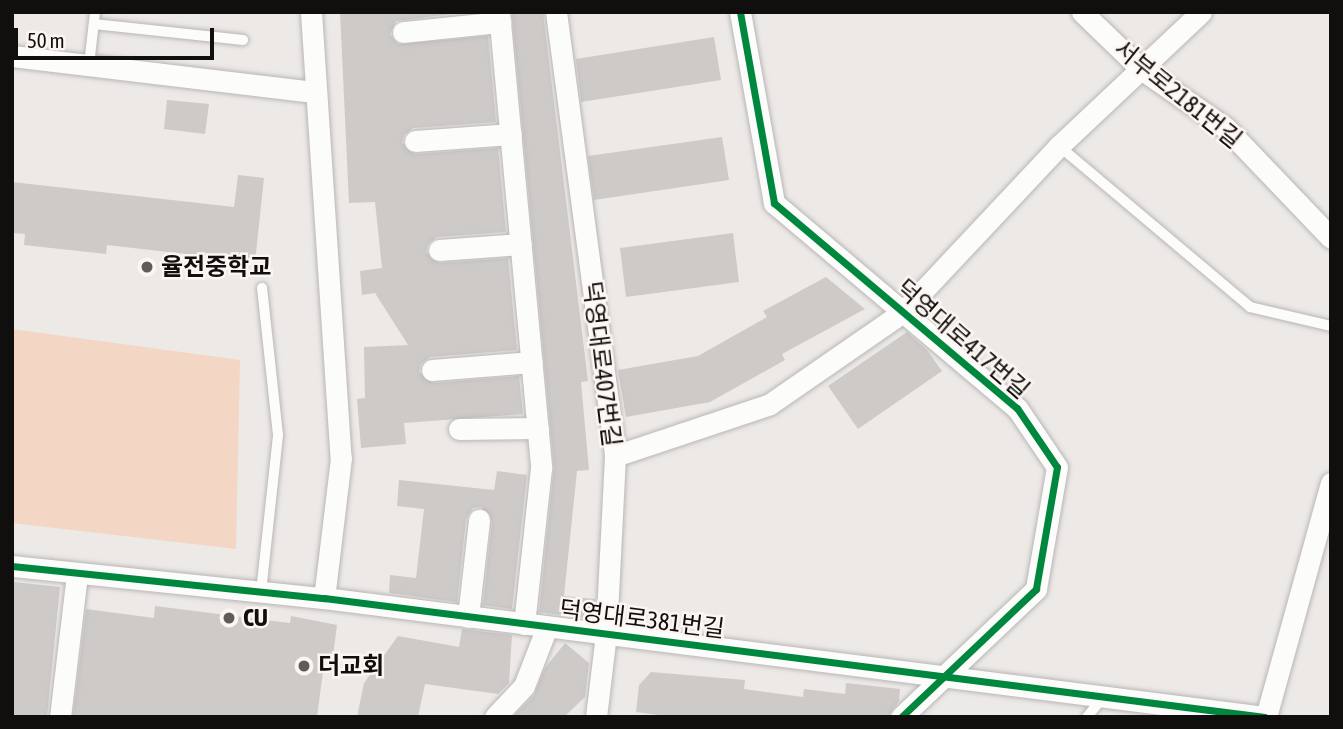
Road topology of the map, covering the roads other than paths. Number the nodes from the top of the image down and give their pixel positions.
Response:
1 (311, 12) edge
2 (556, 12) edge
3 (740, 12) edge
4 (1082, 12) edge
5 (1201, 12) edge
6 (500, 17) edge
7 (94, 18) edge
8 (403, 32) dead end
9 (243, 40) dead end
10 (12, 56) edge
11 (89, 65) junction
12 (1141, 69) junction
13 (316, 92) junction
14 (511, 134) junction
15 (415, 141) dead end
16 (1059, 146) junction
17 (1331, 238) edge
18 (521, 244) junction
19 (439, 250) dead end
20 (262, 288) dead end
21 (903, 312) junction
22 (1331, 326) edge
23 (531, 362) junction
24 (432, 370) dead end
25 (538, 428) junction
26 (459, 429) dead end
27 (615, 456) junction
28 (1331, 483) edge
29 (1327, 514) edge
30 (479, 520) dead end
31 (12, 566) edge
32 (77, 574) junction
33 (261, 592) junction
34 (324, 598) junction
35 (468, 617) junction
36 (524, 624) junction
37 (547, 627) junction
38 (606, 634) junction
39 (948, 677) junction
40 (1103, 696) junction
41 (593, 711) edge
42 (60, 717) edge
43 (495, 717) edge
44 (901, 717) edge
45 (1087, 717) edge
46 (1266, 717) edge

1 - 13 street
2 - 27 street, 덕영대로407번길
3 - 21 street, 덕영대로417번길
4 - 12 street, 서부로2181번길
5 - 12 street
6 - 8 street
6 - 14 street
7 - 9 lane
7 - 11 lane
10 - 11 street
11 - 13 street
12 - 16 street
12 - 17 street, 서부로2181번길
13 - 34 street
14 - 15 street
14 - 18 street
16 - 21 street
16 - 22 lane
18 - 19 street
18 - 23 street
20 - 33 lane
21 - 27 street
21 - 39 street, 덕영대로417번길
23 - 24 street
23 - 25 street
25 - 26 street
25 - 36 street
27 - 38 street, 덕영대로407번길
28 - 29 street
29 - 46 street
30 - 35 street
31 - 32 street, 덕영대로381번길
32 - 33 street, 덕영대로381번길
32 - 42 street
33 - 34 street, 덕영대로381번길
34 - 35 street, 덕영대로381번길
35 - 36 street, 덕영대로381번길
36 - 37 street, 덕영대로381번길
37 - 38 street, 덕영대로381번길
37 - 43 street
38 - 39 street, 덕영대로381번길
38 - 41 street, 덕영대로407번길
39 - 40 street, 덕영대로381번길
39 - 44 street, 덕영대로417번길
40 - 45 lane
40 - 46 street, 덕영대로381번길

